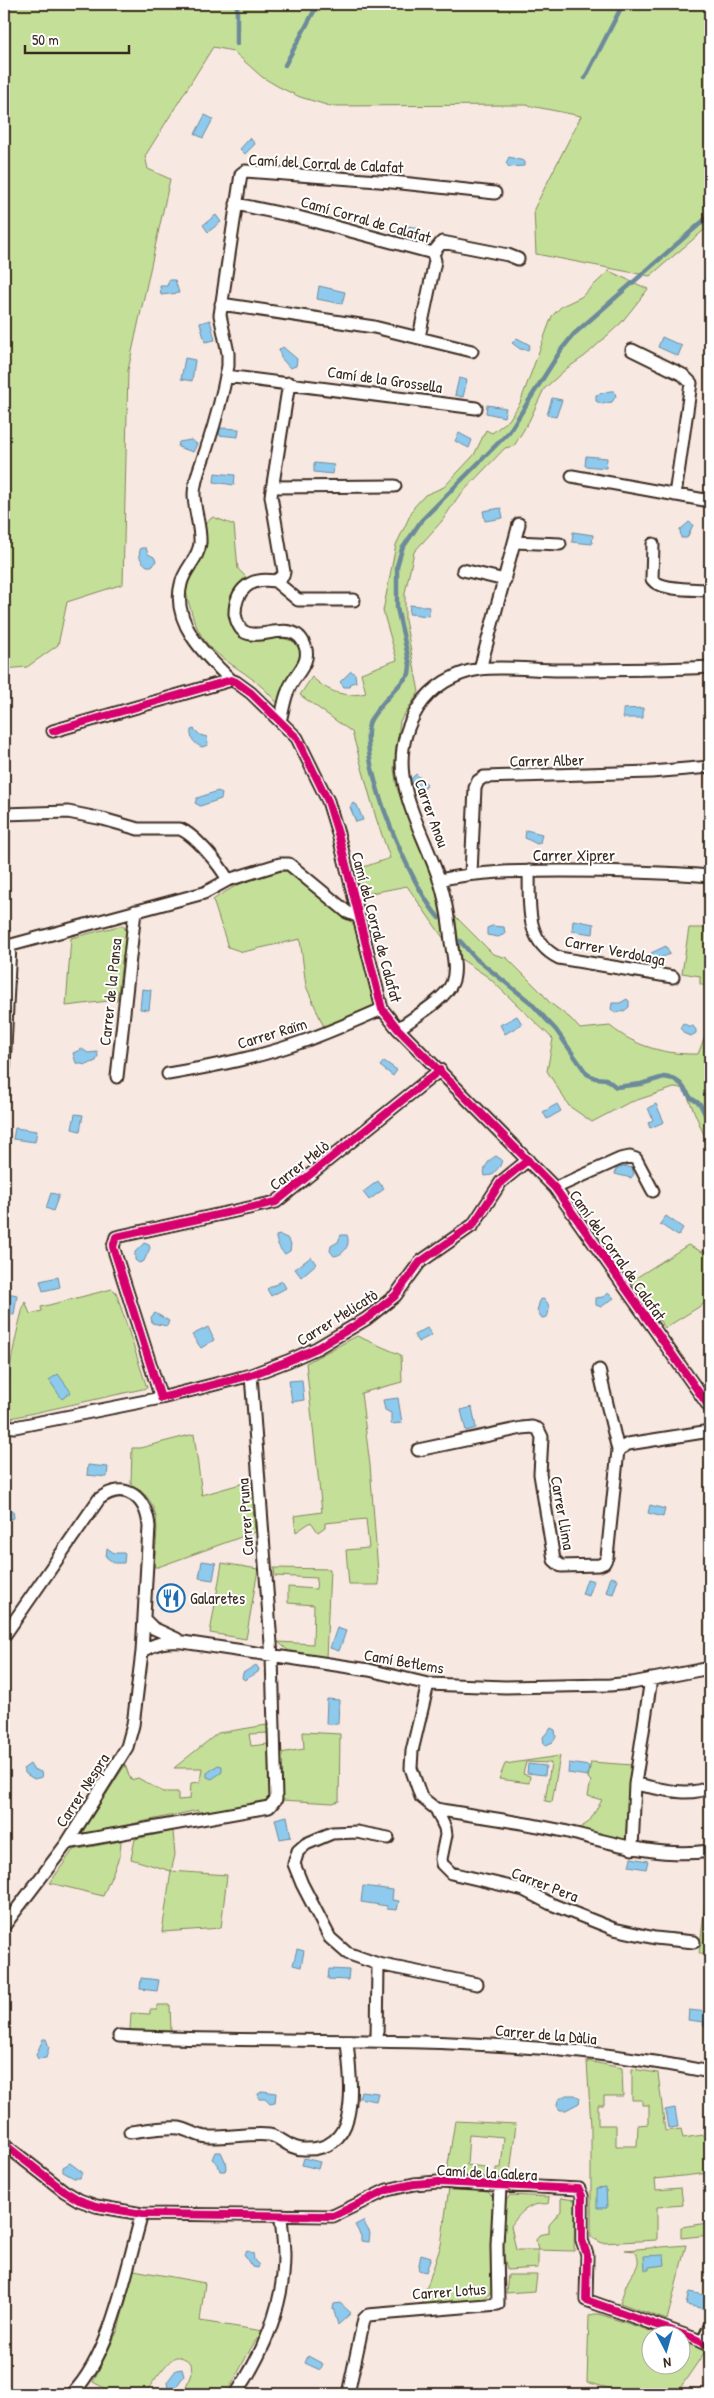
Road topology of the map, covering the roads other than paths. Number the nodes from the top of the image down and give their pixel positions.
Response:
1 (495, 194) dead end
2 (236, 204) junction
3 (433, 253) junction
4 (518, 258) dead end
5 (221, 304) junction
6 (418, 337) junction
7 (472, 350) dead end
8 (632, 350) dead end
9 (226, 376) junction
10 (289, 383) junction
11 (476, 408) dead end
12 (572, 476) dead end
13 (395, 486) dead end
14 (272, 487) junction
15 (675, 496) junction
16 (710, 501) edge
17 (519, 524) dead end
18 (515, 542) junction
19 (560, 544) dead end
20 (654, 544) dead end
21 (463, 570) dead end
22 (505, 580) junction
23 (275, 581) junction
24 (710, 590) edge
25 (354, 600) dead end
26 (710, 667) edge
27 (480, 669) junction
28 (231, 680) junction
29 (280, 721) junction
30 (53, 731) dead end
31 (710, 767) edge
32 (4, 814) edge
33 (529, 871) junction
34 (471, 873) junction
35 (710, 876) edge
36 (228, 880) junction
37 (439, 880) junction
38 (135, 911) junction
39 (359, 917) junction
40 (7, 946) edge
41 (672, 978) dead end
42 (382, 1009) junction
43 (398, 1029) junction
44 (4, 1068) edge
45 (440, 1070) junction
46 (168, 1074) dead end
47 (117, 1077) dead end
48 (528, 1160) junction
49 (554, 1188) junction
50 (653, 1191) dead end
51 (599, 1370) dead end
52 (251, 1375) junction
53 (161, 1398) junction
54 (710, 1408) edge
55 (4, 1426) edge
56 (710, 1431) edge
57 (418, 1450) dead end
58 (618, 1450) junction
59 (145, 1620) junction
60 (4, 1636) edge
61 (183, 1642) junction
62 (142, 1652) junction
63 (272, 1657) junction
64 (710, 1668) edge
65 (651, 1679) junction
66 (428, 1684) junction
67 (635, 1784) junction
68 (710, 1786) edge
69 (436, 1809) junction
70 (388, 1838) dead end
71 (67, 1843) junction
72 (632, 1849) junction
73 (710, 1851) edge
74 (4, 1926) edge
75 (694, 1942) dead end
76 (378, 1964) junction
77 (477, 1984) dead end
78 (119, 2036) dead end
79 (347, 2040) junction
80 (377, 2041) junction
81 (710, 2072) edge
82 (130, 2132) dead end
83 (6, 2150) edge
84 (500, 2187) junction
85 (142, 2214) junction
86 (281, 2217) junction
87 (710, 2326) edge
88 (706, 2344) edge
89 (72, 2394) edge
90 (236, 2394) edge
91 (348, 2394) edge

1 - 2 street, Camí del Corral de Calafat
2 - 3 street, Camí Corral de Calafat
2 - 5 street, Camí del Corral de Calafat
3 - 4 street
3 - 6 street, Camí Corral de Calafat
5 - 6 street
5 - 9 street, Camí del Corral de Calafat
6 - 7 street
8 - 15 street
9 - 10 street, Camí de la Grossella
9 - 28 street, Camí del Corral de Calafat
10 - 11 street, Camí de la Grossella
10 - 14 street
12 - 15 street
13 - 14 street
14 - 23 street
15 - 16 street
17 - 18 street
18 - 19 street
18 - 22 street
20 - 24 street
21 - 22 street
22 - 27 street
23 - 25 street
23 - 29 street
26 - 27 street, Carrer Anou
27 - 37 street, Carrer Anou
28 - 29 street, Camí del Corral de Calafat
28 - 30 street
29 - 39 street, Camí del Corral de Calafat
31 - 34 street, Carrer Alber
32 - 36 street
33 - 34 street, Carrer Xiprer
33 - 35 street, Carrer Xiprer
33 - 41 street, Carrer Verdolaga
34 - 37 street, Carrer Xiprer
36 - 38 street, Carrer de la Pansa
36 - 39 street, Carrer de la Pansa
37 - 43 street, Carrer Anou
38 - 40 street, Carrer de la Pansa
38 - 47 street, Carrer de la Pansa
39 - 42 street, Camí del Corral de Calafat
40 - 44 street
42 - 43 street, Camí del Corral de Calafat
42 - 46 street, Carrer Raïm
43 - 45 street, Camí del Corral de Calafat
45 - 48 street, Camí del Corral de Calafat
45 - 53 street, Carrer Melò
48 - 49 street, Camí del Corral de Calafat
48 - 52 street, Carrer Melicatò
49 - 50 street, Camí del Corral de Calafat
49 - 54 street, Camí del Corral de Calafat
51 - 58 street, Carrer Llima
52 - 53 street, Carrer Melicatò
52 - 63 street, Carrer Pruna
53 - 55 street, Carrer Melicatò
56 - 58 street
57 - 58 street, Carrer Llima
59 - 60 street
59 - 61 street, Camí Betlems
59 - 62 street
61 - 62 street, Camí Betlems
61 - 63 street, Camí Betlems
62 - 71 street, Carrer Nespra
63 - 66 street, Camí Betlems
63 - 71 street, Carrer Pruna
64 - 65 street, Camí Betlems
65 - 66 street, Camí Betlems
65 - 67 street
66 - 69 street, Carrer Pera
67 - 68 street
67 - 72 street
69 - 72 street
69 - 75 street, Carrer Pera
70 - 76 street
71 - 74 street, Carrer Nespra
72 - 73 street
76 - 77 street
76 - 80 street
78 - 79 street, Carrer de la Dàlia
79 - 80 street, Carrer de la Dàlia
79 - 82 street
80 - 81 street, Carrer de la Dàlia
83 - 85 street, Camí de la Galera
84 - 86 street, Camí de la Galera
84 - 88 street, Camí de la Galera
84 - 91 street, Carrer Lotus
85 - 86 street, Camí de la Galera
85 - 89 street
86 - 90 street
87 - 88 street, Camí de la Galera

